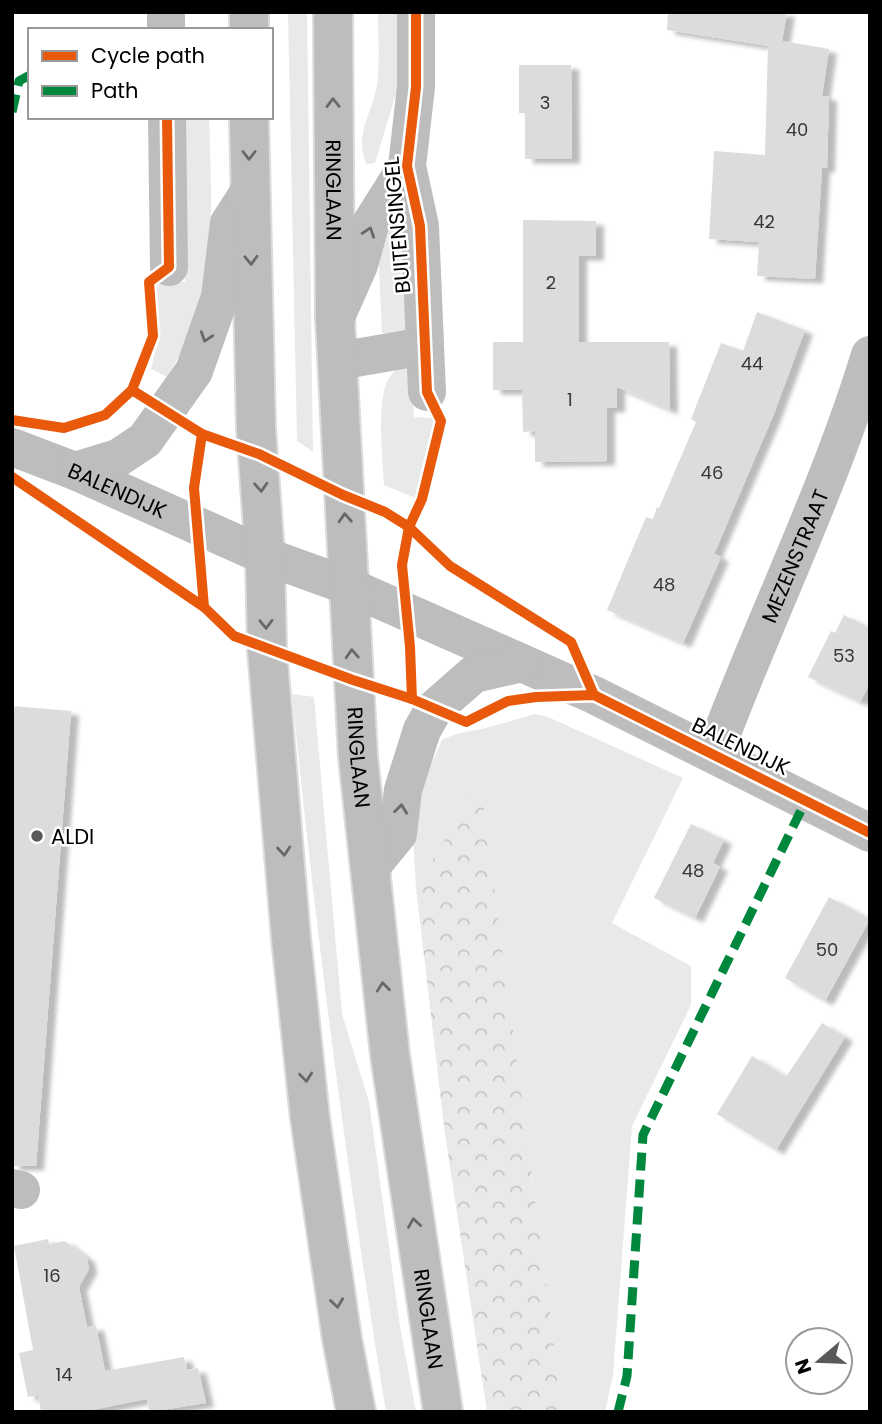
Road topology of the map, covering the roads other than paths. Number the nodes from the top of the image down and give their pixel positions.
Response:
1 (333, 12) edge
2 (416, 12) edge
3 (167, 119) edge
4 (249, 119) edge
5 (407, 166) junction
6 (250, 192) junction
7 (169, 267) dead end
8 (335, 319) junction
9 (425, 346) junction
10 (870, 355) edge
11 (338, 362) junction
12 (427, 392) dead end
13 (12, 447) edge
14 (75, 471) junction
15 (265, 556) junction
16 (348, 586) junction
17 (522, 663) junction
18 (714, 754) junction
19 (870, 833) edge
20 (370, 868) junction
21 (356, 1412) edge
22 (443, 1412) edge

8 -> 1 main road, RINGLAAN
2 - 5 main road, BUITENSINGEL
3 - 7 main road
4 -> 6 main road
8 -> 5 main road, BUITENSINGEL
5 - 9 main road, BUITENSINGEL
6 -> 14 main road
6 -> 15 main road
8 - 11 main road, RINGLAAN
9 - 11 main road
9 - 12 main road, BUITENSINGEL
10 - 18 main road, MEZENSTRAAT
16 -> 11 main road, RINGLAAN
13 - 14 main road, BALENDIJK
14 - 15 main road, BALENDIJK
15 - 16 main road, BALENDIJK
15 -> 21 main road
16 - 17 main road, BALENDIJK
20 -> 16 main road, RINGLAAN
17 - 18 main road, BALENDIJK
20 -> 17 main road
18 - 19 main road, BALENDIJK
22 -> 20 main road, RINGLAAN

